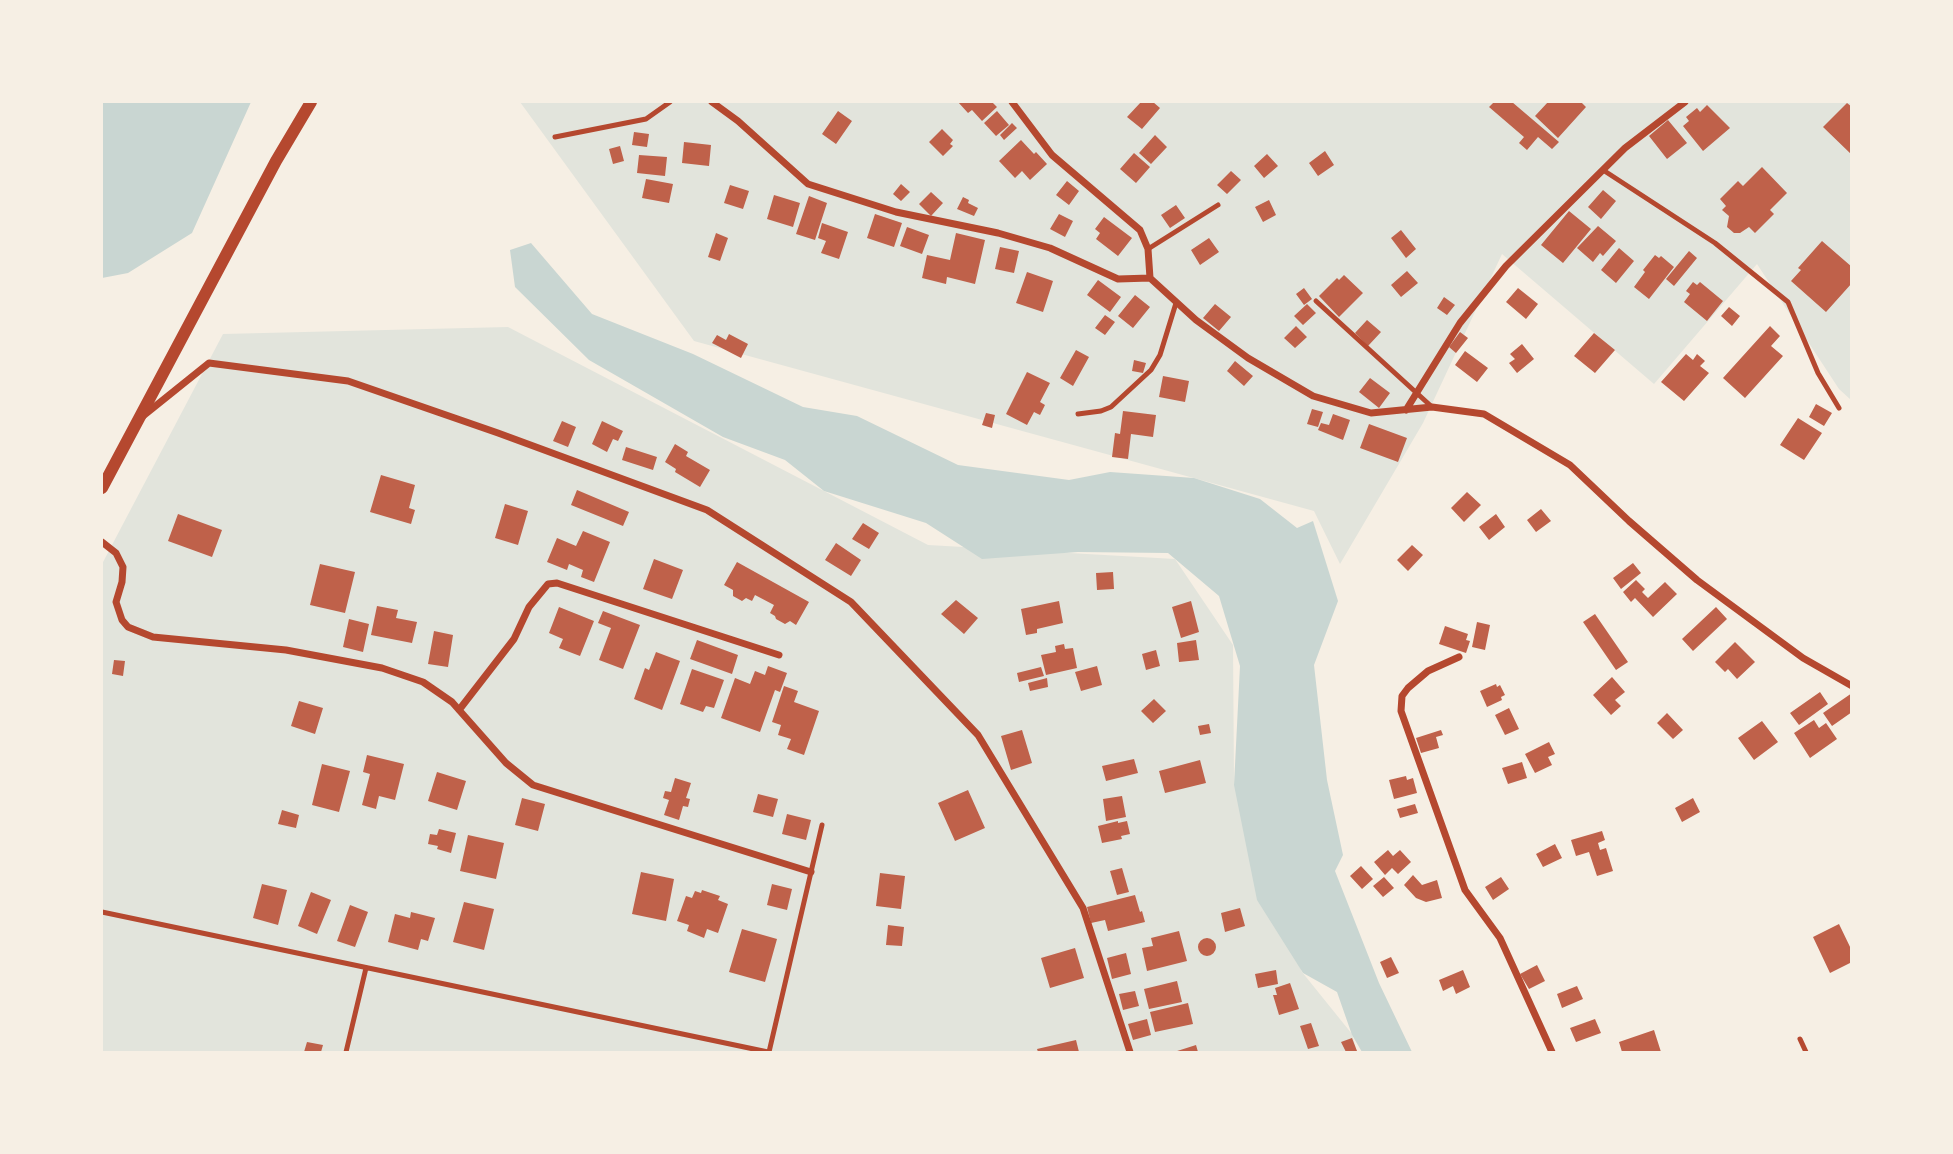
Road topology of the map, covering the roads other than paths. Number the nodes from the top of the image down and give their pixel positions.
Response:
1 (311, 102) edge
2 (670, 102) edge
3 (712, 102) edge
4 (1012, 102) edge
5 (1685, 102) edge
6 (555, 137) dead end
7 (1603, 170) junction
8 (1218, 205) dead end
9 (1148, 249) junction
10 (1150, 278) junction
11 (1315, 301) dead end
12 (1176, 303) junction
13 (1416, 393) junction
14 (1432, 407) junction
15 (1839, 408) dead end
16 (1406, 410) junction
17 (1078, 414) dead end
18 (137, 421) junction
19 (102, 488) edge
20 (102, 542) edge
21 (779, 655) dead end
22 (1459, 657) dead end
23 (1852, 686) edge
24 (459, 710) junction
25 (822, 825) dead end
26 (811, 872) junction
27 (102, 912) edge
28 (366, 968) junction
29 (1800, 1039) dead end
30 (346, 1052) edge
31 (769, 1052) edge
32 (1130, 1052) edge
33 (1552, 1052) edge
34 (1807, 1052) edge

1 - 18 street
2 - 6 lane
3 - 10 street
4 - 9 street
5 - 7 street
7 - 13 street
7 - 15 lane
8 - 9 lane
9 - 10 street
10 - 12 street
11 - 13 lane
12 - 16 street
12 - 17 lane
13 - 14 lane
13 - 16 street
14 - 16 street
14 - 23 street
18 - 19 street
18 - 32 street
20 - 24 street
21 - 24 street
22 - 33 street
24 - 26 street
25 - 26 lane
26 - 31 lane
27 - 28 lane
28 - 30 lane
28 - 31 lane
29 - 34 lane

